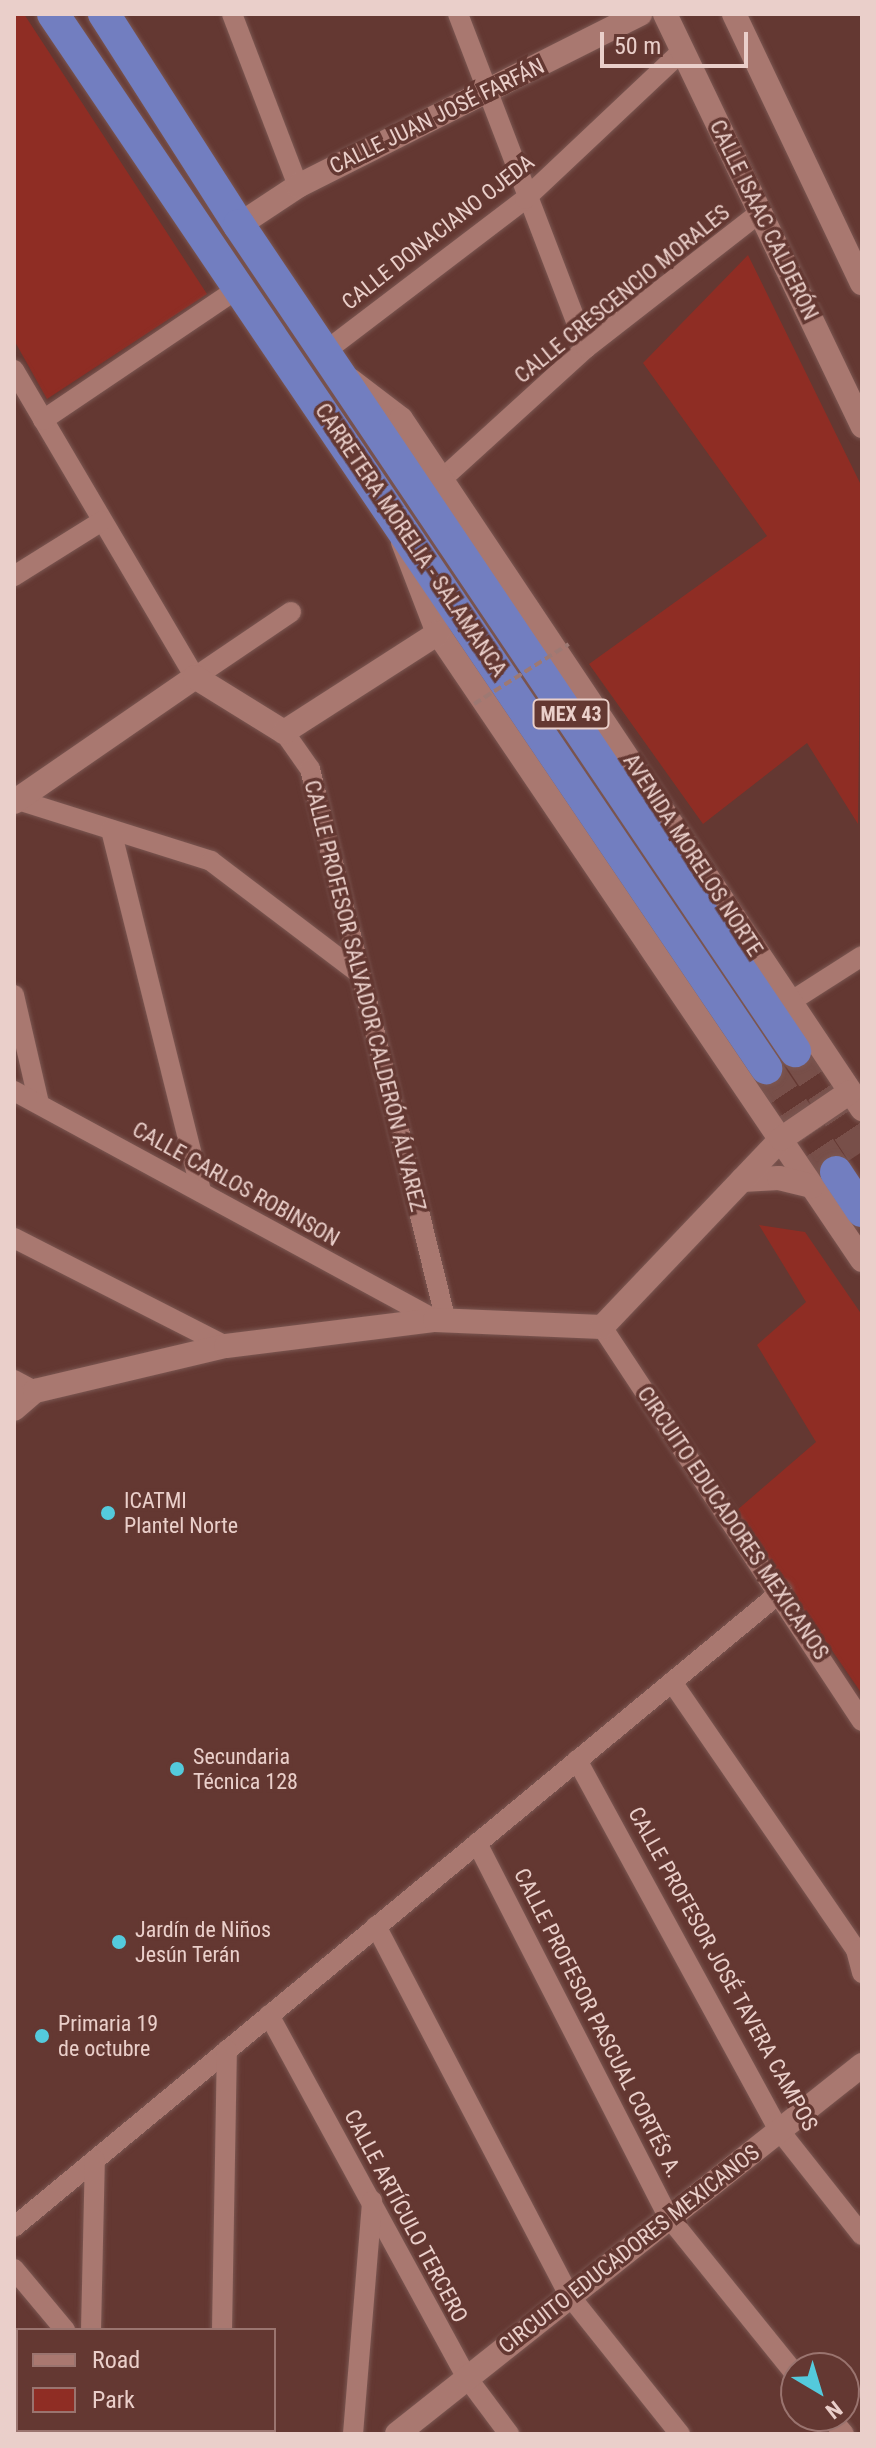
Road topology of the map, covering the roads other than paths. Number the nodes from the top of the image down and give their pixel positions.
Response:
1 (53, 14) edge
2 (104, 14) edge
3 (232, 14) edge
4 (458, 14) edge
5 (640, 14) edge
6 (665, 14) edge
7 (734, 14) edge
8 (682, 51) junction
9 (487, 93) junction
10 (298, 186) junction
11 (525, 199) junction
12 (761, 212) junction
13 (239, 225) junction
14 (862, 283) edge
15 (239, 288) junction
16 (586, 348) junction
17 (327, 350) junction
18 (15, 376) edge
19 (346, 377) junction
20 (43, 420) junction
21 (862, 426) edge
22 (442, 479) junction
23 (395, 516) junction
24 (102, 521) junction
25 (14, 576) edge
26 (291, 612) dead end
27 (438, 633) junction
28 (195, 677) junction
29 (284, 732) junction
30 (16, 801) edge
31 (111, 830) junction
32 (862, 956) edge
33 (360, 974) junction
34 (14, 995) edge
35 (790, 1002) junction
36 (795, 1051) tunnel mouth
37 (766, 1068) tunnel mouth
38 (14, 1091) edge
39 (856, 1100) edge
40 (39, 1103) junction
41 (781, 1139) junction
42 (824, 1179) junction
43 (742, 1180) junction
44 (201, 1192) junction
45 (862, 1211) edge
46 (14, 1238) edge
47 (862, 1260) edge
48 (440, 1321) junction
49 (602, 1327) junction
50 (226, 1346) junction
51 (24, 1386) edge
52 (14, 1409) edge
53 (782, 1591) junction
54 (672, 1682) junction
55 (862, 1721) edge
56 (577, 1760) junction
57 (477, 1843) junction
58 (376, 1926) junction
59 (859, 1948) edge
60 (862, 1973) edge
61 (269, 2015) junction
62 (227, 2050) junction
63 (862, 2065) edge
64 (779, 2130) junction
65 (95, 2160) junction
66 (372, 2201) junction
67 (667, 2215) junction
68 (14, 2227) edge
69 (862, 2235) edge
70 (14, 2269) edge
71 (569, 2295) junction
72 (63, 2328) edge
73 (91, 2328) edge
74 (222, 2328) edge
75 (780, 2355) edge
76 (466, 2377) junction
77 (353, 2434) edge
78 (397, 2434) edge
79 (509, 2434) edge
80 (680, 2434) edge

1 - 15 highway, CARRETERA MORELIA - SALAMANCA / MEX 43
2 - 13 highway, CARRETERA MORELIA - SALAMANCA / MEX 43
3 - 10 street
4 - 9 street
5 - 9 street, CALLE JUAN JOSÉ FARFÁN
6 - 8 street, CALLE ISAAC CALDERÓN
7 - 14 street
8 - 11 street, CALLE DONACIANO OJEDA
8 - 12 street, CALLE ISAAC CALDERÓN
9 - 10 street, CALLE JUAN JOSÉ FARFÁN
9 - 11 street
10 - 13 street, CALLE JUAN JOSÉ FARFÁN
11 - 16 street
11 - 17 street, CALLE DONACIANO OJEDA
12 - 16 street, CALLE CRESCENCIO MORALES
12 - 21 street, CALLE ISAAC CALDERÓN
13 - 17 highway, CARRETERA MORELIA - SALAMANCA / MEX 43
15 - 20 street
15 - 23 highway, CARRETERA MORELIA - SALAMANCA / MEX 43
16 - 22 street, CALLE CRESCENCIO MORALES
17 - 19 highway, CARRETERA MORELIA - SALAMANCA / MEX 43
18 - 20 street
19 - 22 street, AVENIDA MORELOS NORTE
19 - 36 highway, CARRETERA MORELIA - SALAMANCA / MEX 43
20 - 24 street
22 - 35 street, AVENIDA MORELOS NORTE
23 - 27 street
23 - 37 highway, CARRETERA MORELIA - SALAMANCA / MEX 43
24 - 25 street
24 - 28 street
26 - 28 street
27 - 29 street
27 - 41 street
28 - 29 street, CALLE PROFESOR SALVADOR CALDERÓN ÁLVAREZ
28 - 30 street
29 - 33 street, CALLE PROFESOR SALVADOR CALDERÓN ÁLVAREZ
30 - 31 street
31 - 33 street
31 - 44 street
32 - 35 street
33 - 48 street, CALLE PROFESOR SALVADOR CALDERÓN ÁLVAREZ
34 - 40 street
35 - 39 street, AVENIDA MORELOS NORTE
38 - 40 street, CALLE CARLOS ROBINSON
39 - 41 street
40 - 44 street, CALLE CARLOS ROBINSON
41 - 42 street
41 - 43 street
42 - 43 street
42 - 45 highway
42 - 47 street
43 - 49 street
44 - 48 street, CALLE CARLOS ROBINSON
46 - 50 street
48 - 49 street
48 - 50 street
49 - 53 street, CIRCUITO EDUCADORES MEXICANOS
50 - 51 street
51 - 52 street
53 - 54 street
53 - 55 street, CIRCUITO EDUCADORES MEXICANOS
54 - 56 street
54 - 59 street
56 - 57 street
56 - 64 street, CALLE PROFESOR JOSÉ TAVERA CAMPOS
57 - 58 street
57 - 67 street, CALLE PROFESOR PASCUAL CORTÉS A.
58 - 61 street
58 - 71 street
59 - 60 street
61 - 62 street
61 - 66 street, CALLE ARTÍCULO TERCERO
62 - 65 street
62 - 74 street
63 - 64 street, CIRCUITO EDUCADORES MEXICANOS
64 - 67 street, CIRCUITO EDUCADORES MEXICANOS
64 - 69 street, CALLE PROFESOR JOSÉ TAVERA CAMPOS
65 - 68 street
65 - 73 street
66 - 76 street, CALLE ARTÍCULO TERCERO
66 - 77 street
67 - 71 street, CIRCUITO EDUCADORES MEXICANOS
67 - 75 street, CALLE PROFESOR PASCUAL CORTÉS A.
70 - 72 street
71 - 76 street, CIRCUITO EDUCADORES MEXICANOS
71 - 80 street
76 - 78 street, CIRCUITO EDUCADORES MEXICANOS
76 - 79 street, CALLE ARTÍCULO TERCERO

